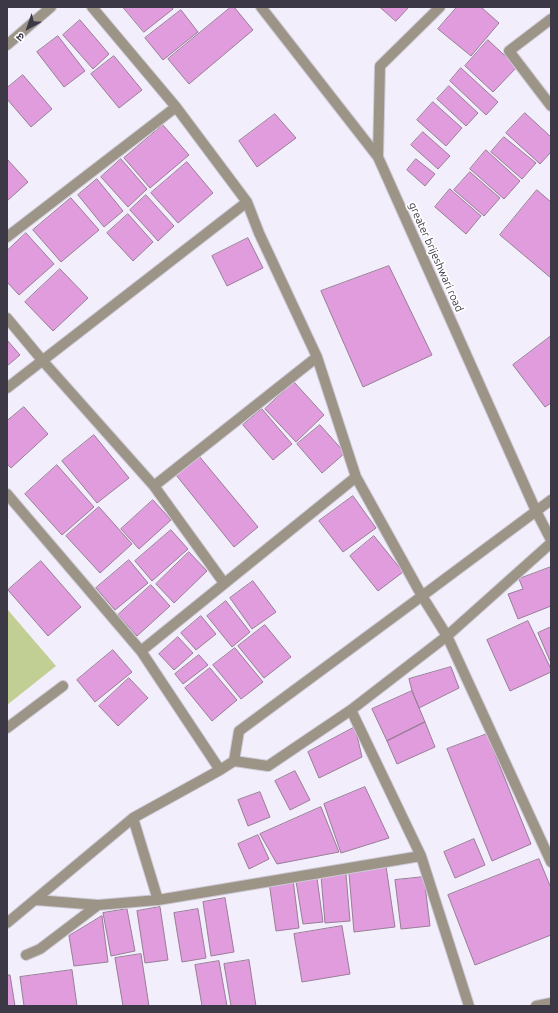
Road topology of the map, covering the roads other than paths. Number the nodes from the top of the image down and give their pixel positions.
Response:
1 (51, 7) edge
2 (92, 7) edge
3 (261, 7) edge
4 (440, 7) edge
5 (551, 19) edge
6 (7, 45) edge
7 (551, 106) edge
8 (176, 107) junction
9 (378, 157) junction
10 (247, 202) junction
11 (7, 237) edge
12 (7, 318) edge
13 (317, 356) junction
14 (42, 360) junction
15 (7, 388) edge
16 (356, 477) junction
17 (154, 486) junction
18 (7, 494) edge
19 (551, 500) edge
20 (536, 511) junction
21 (551, 540) edge
22 (551, 543) edge
23 (224, 583) junction
24 (422, 596) junction
25 (447, 636) junction
26 (141, 651) junction
27 (63, 686) dead end
28 (351, 710) junction
29 (7, 728) edge
30 (234, 761) junction
31 (220, 770) junction
32 (133, 818) junction
33 (421, 856) junction
34 (551, 862) edge
35 (36, 900) junction
36 (158, 900) junction
37 (98, 905) junction
38 (7, 923) edge
39 (26, 955) dead end
40 (551, 1003) edge
41 (469, 1006) edge
42 (536, 1006) edge

1 - 6 street
2 - 8 street
3 - 9 street, greater brijeshwari road
4 - 9 street
5 - 7 street
8 - 10 street
8 - 11 street
9 - 20 street, greater brijeshwari road
10 - 13 street
10 - 14 street
12 - 14 street
13 - 16 street
13 - 17 street
14 - 15 street
14 - 17 street
16 - 23 street
16 - 24 street
17 - 23 street
18 - 26 street
19 - 20 street
20 - 21 street, greater brijeshwari road
20 - 24 street
22 - 25 street
23 - 26 street
24 - 25 street
24 - 30 street
25 - 28 street
25 - 34 street
26 - 31 street
27 - 29 street
28 - 30 street
28 - 33 street
30 - 31 street
31 - 32 street
32 - 35 street
32 - 36 street
33 - 36 street
33 - 41 street
35 - 37 street
35 - 38 street
36 - 37 street
37 - 39 street
40 - 42 street

